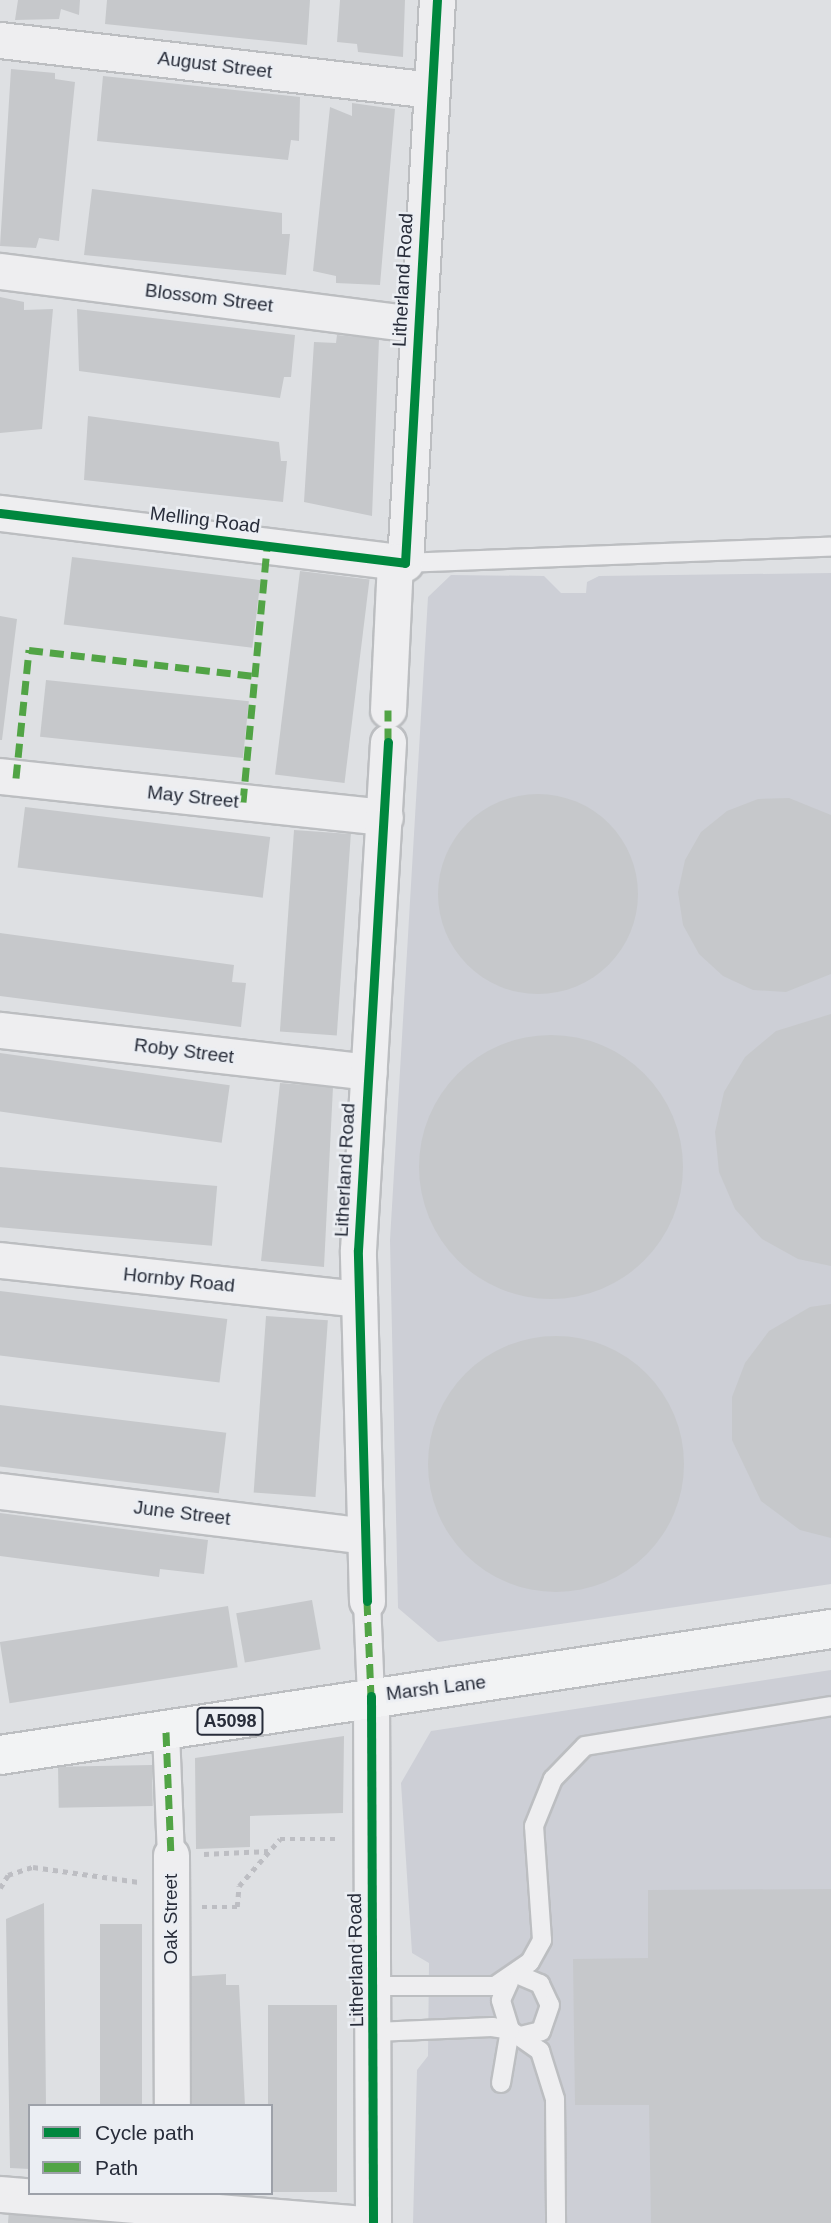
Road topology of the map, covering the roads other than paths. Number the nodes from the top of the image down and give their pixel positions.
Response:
1 (437, 0) edge
2 (0, 40) edge
3 (430, 90) junction
4 (0, 271) edge
5 (419, 325) junction
6 (0, 513) edge
7 (831, 547) edge
8 (400, 562) junction
9 (0, 776) edge
10 (386, 817) junction
11 (0, 1030) edge
12 (369, 1072) junction
13 (0, 1260) edge
14 (359, 1300) junction
15 (0, 1491) edge
16 (364, 1536) junction
17 (367, 1601) joint
18 (831, 1629) edge
19 (371, 1696) junction
20 (831, 1706) edge
21 (166, 1732) junction
22 (0, 1755) edge
23 (171, 1882) joint
24 (514, 1978) junction
25 (375, 1986) junction
26 (375, 2032) junction
27 (515, 2033) junction
28 (501, 2083) dead end
29 (172, 2104) edge
30 (0, 2194) edge
31 (28, 2195) edge
32 (34, 2195) edge
33 (172, 2199) edge
34 (355, 2223) edge
35 (373, 2223) edge
36 (556, 2223) edge

1 - 3 street, Litherland Road
2 - 3 street, August Street
3 - 5 street, Litherland Road
4 - 5 street, Blossom Street
5 - 8 street, Litherland Road
6 - 8 street, Melling Road
7 - 8 lane
8 - 10 street, Litherland Road
9 - 10 street, May Street
10 - 12 street, Litherland Road
11 - 12 street, Roby Street
12 - 14 street, Litherland Road
13 - 14 street, Hornby Road
14 - 16 street, Litherland Road
15 - 16 street, June Street
16 - 17 street, Litherland Road
17 - 19 street, Litherland Road
18 - 19 main road, Marsh Lane / A5098
19 - 21 main road, Marsh Lane / A5098
19 - 25 street, Litherland Road
20 - 24 lane
21 - 22 main road, Marsh Lane / A5098
21 - 23 street, Oak Street
23 - 29 street, Oak Street
24 - 25 lane
24 - 27 lane
24 - 27 lane
25 - 26 street, Litherland Road
26 - 27 lane
26 - 35 street, Litherland Road
27 - 28 lane
27 - 36 lane
30 - 31 street
32 - 33 street
33 - 34 street

